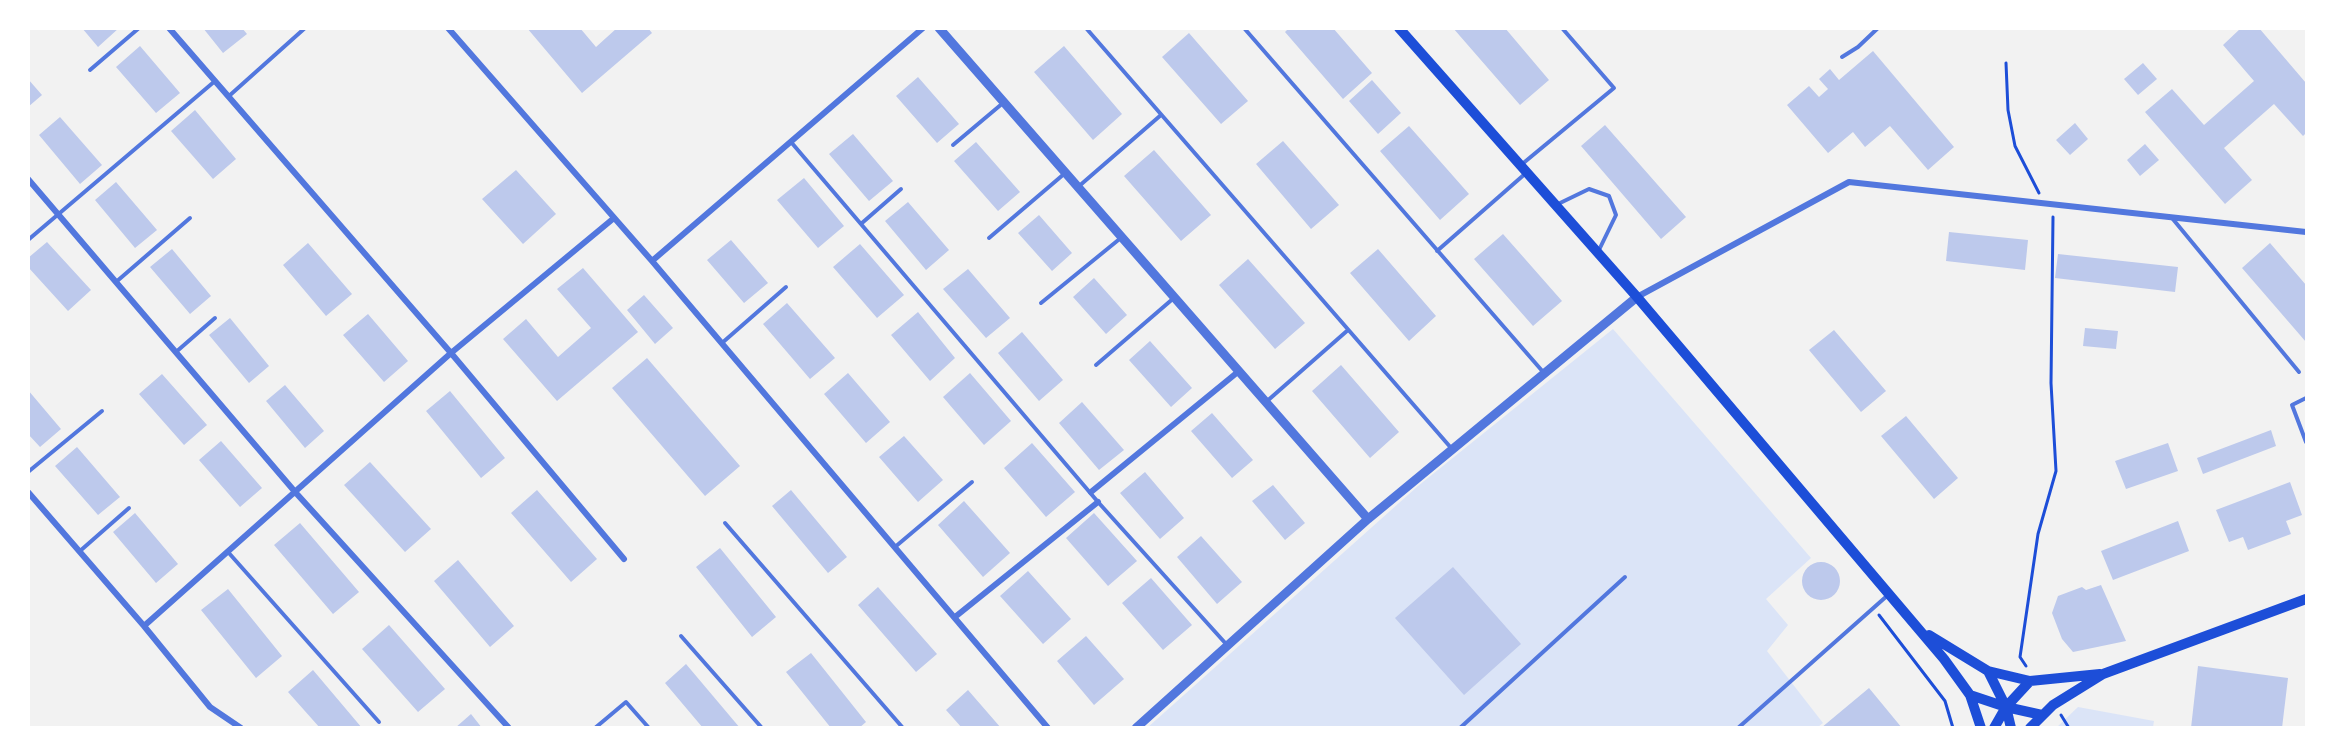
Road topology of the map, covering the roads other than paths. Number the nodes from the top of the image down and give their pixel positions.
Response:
1 (139, 28) edge
2 (169, 28) edge
3 (305, 28) edge
4 (448, 28) edge
5 (923, 28) edge
6 (939, 28) edge
7 (1086, 28) edge
8 (1244, 28) edge
9 (1399, 28) edge
10 (1562, 28) edge
11 (1878, 28) edge
12 (1842, 57) dead end
13 (90, 70) dead end
14 (215, 81) junction
15 (229, 97) junction
16 (1004, 102) junction
17 (1161, 115) junction
18 (791, 142) junction
19 (953, 145) dead end
20 (1523, 169) junction
21 (1065, 173) junction
22 (28, 180) edge
23 (1078, 187) junction
24 (902, 189) dead end
25 (1556, 206) junction
26 (58, 214) junction
27 (190, 218) dead end
28 (614, 218) junction
29 (2172, 218) junction
30 (862, 223) junction
31 (2307, 232) edge
32 (989, 237) dead end
33 (1122, 237) junction
34 (28, 240) edge
35 (1437, 251) junction
36 (1597, 252) junction
37 (652, 261) junction
38 (116, 282) junction
39 (786, 287) dead end
40 (1175, 297) junction
41 (1637, 297) junction
42 (1041, 303) dead end
43 (215, 318) dead end
44 (1348, 330) junction
45 (722, 343) junction
46 (176, 352) junction
47 (452, 353) junction
48 (1096, 365) dead end
49 (1239, 371) junction
50 (2299, 372) dead end
51 (1544, 374) junction
52 (2307, 398) edge
53 (1266, 402) junction
54 (102, 411) dead end
55 (2307, 442) edge
56 (1452, 449) junction
57 (28, 472) edge
58 (972, 482) dead end
59 (28, 492) edge
60 (1091, 492) junction
61 (296, 493) junction
62 (1098, 502) junction
63 (129, 508) dead end
64 (1368, 519) junction
65 (725, 524) dead end
66 (895, 547) junction
67 (80, 551) junction
68 (228, 552) junction
69 (624, 559) dead end
70 (1625, 578) dead end
71 (1889, 595) junction
72 (2307, 598) edge
73 (955, 617) junction
74 (1915, 625) junction
75 (144, 626) junction
76 (681, 636) dead end
77 (1227, 645) junction
78 (1988, 670) junction
79 (2103, 674) junction
80 (2034, 681) junction
81 (1970, 695) junction
82 (2006, 707) junction
83 (2042, 715) junction
84 (379, 722) dead end
85 (241, 728) edge
86 (509, 728) edge
87 (595, 728) edge
88 (649, 728) edge
89 (762, 728) edge
90 (903, 728) edge
91 (1048, 728) edge
92 (1136, 728) edge
93 (1460, 728) edge
94 (1738, 728) edge
95 (1981, 728) edge
96 (1994, 728) edge
97 (2011, 728) edge
98 (2030, 728) edge

1 - 13 lane
2 - 14 street
3 - 15 lane
4 - 28 street
5 - 18 street
6 - 16 street
7 - 17 lane
8 - 35 lane
9 - 20 main road
10 - 20 lane
11 - 12 lane
14 - 15 street
14 - 26 lane
15 - 47 street
16 - 19 lane
16 - 21 street
17 - 23 lane
17 - 44 lane
18 - 30 lane
18 - 37 street
20 - 25 main road
20 - 35 lane
21 - 23 street
21 - 32 lane
22 - 26 street
23 - 33 street
24 - 30 lane
25 - 36 main road
25 - 36 lane
26 - 34 lane
26 - 38 street
27 - 38 lane
28 - 37 street
28 - 47 street
29 - 31 street
29 - 41 street
29 - 50 lane
30 - 60 lane
33 - 40 street
33 - 42 lane
35 - 51 lane
36 - 41 main road
37 - 45 street
38 - 46 street
39 - 45 lane
40 - 48 lane
40 - 49 street
41 - 51 street
41 - 71 main road
43 - 46 lane
44 - 53 lane
44 - 56 lane
45 - 66 street
46 - 61 street
47 - 61 street
47 - 69 street
49 - 53 street
49 - 60 street
51 - 56 street
52 - 55 lane
53 - 64 street
54 - 57 lane
56 - 64 street
58 - 66 lane
59 - 67 street
60 - 62 lane
61 - 68 street
61 - 86 street
62 - 73 street
62 - 77 lane
63 - 67 lane
64 - 77 street
65 - 90 lane
66 - 73 street
67 - 75 street
68 - 75 street
68 - 84 lane
70 - 93 lane
71 - 74 main road
71 - 94 lane
72 - 79 main road
73 - 91 street
74 - 78 main road
74 - 81 main road
75 - 85 street
76 - 89 lane
77 - 92 street
78 - 80 main road
78 - 82 main road
79 - 80 main road
79 - 83 main road
80 - 82 main road
81 - 82 main road
81 - 95 main road
82 - 83 main road
82 - 96 main road
82 - 97 main road
83 - 98 main road
87 - 88 lane

